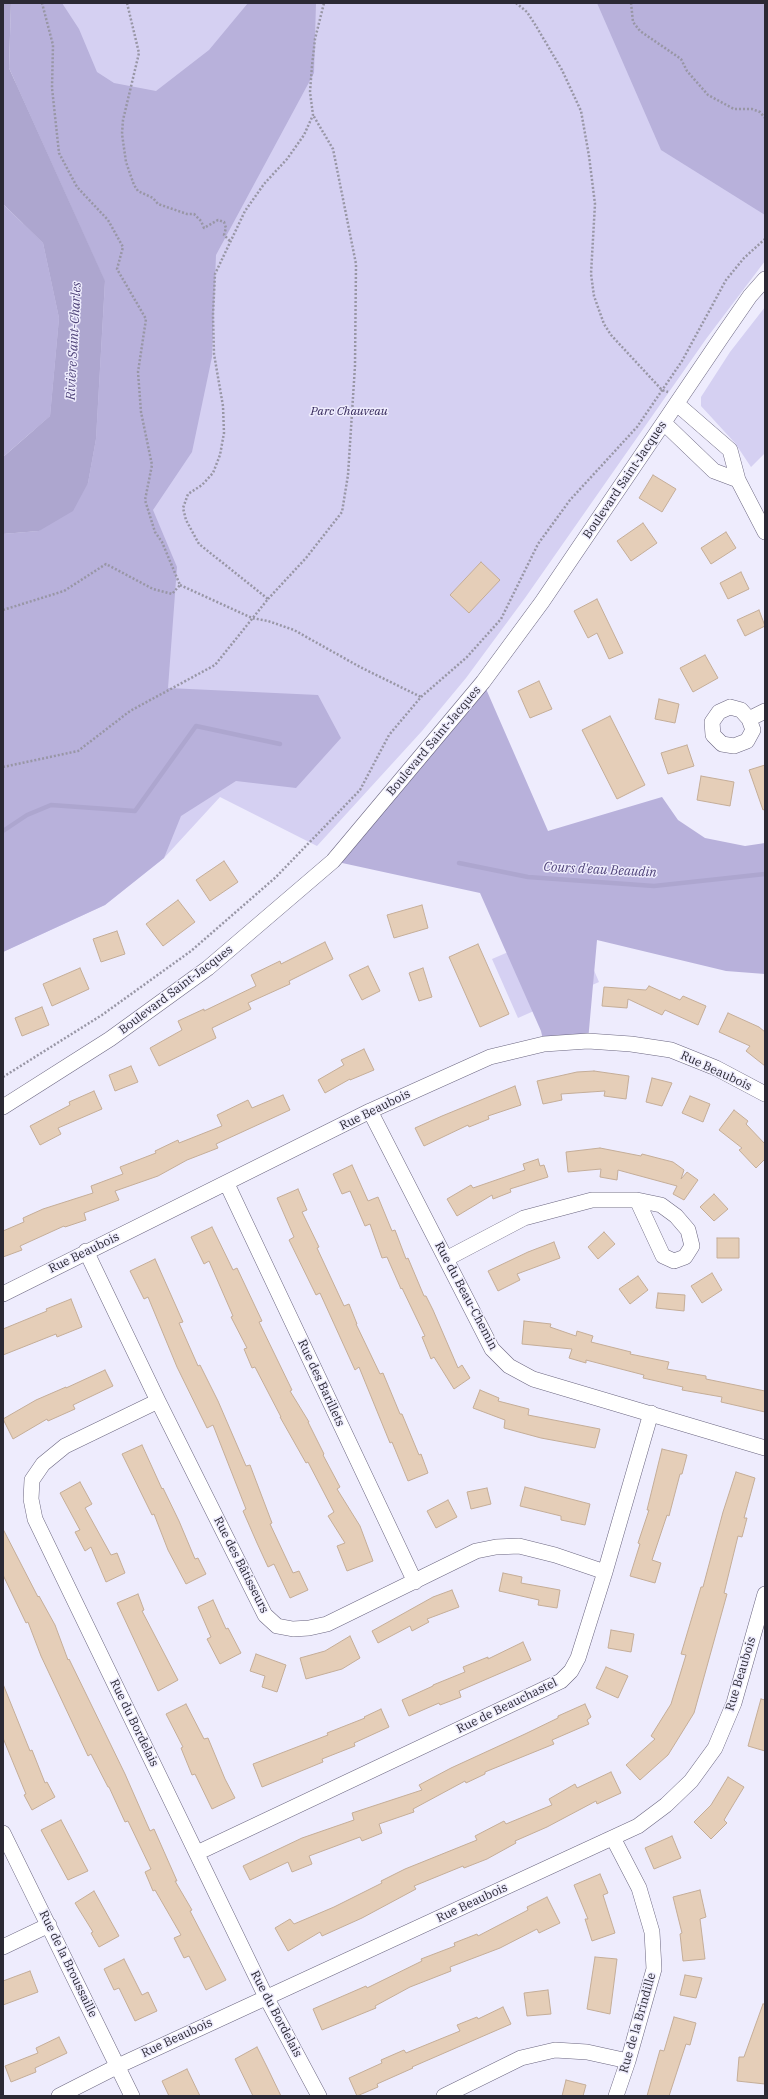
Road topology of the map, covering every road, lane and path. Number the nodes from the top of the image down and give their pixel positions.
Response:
1 (42, 3) edge
2 (127, 3) edge
3 (324, 3) edge
4 (516, 3) edge
5 (631, 3) edge
6 (313, 115) junction
7 (765, 118) edge
8 (765, 239) edge
9 (230, 241) junction
10 (765, 279) edge
11 (662, 390) junction
12 (677, 404) junction
13 (664, 423) junction
14 (738, 480) junction
15 (765, 532) edge
16 (180, 585) junction
17 (268, 598) junction
18 (3, 610) edge
19 (252, 618) junction
20 (421, 697) junction
21 (765, 711) edge
22 (750, 719) dead end
23 (3, 767) edge
24 (3, 1077) edge
25 (765, 1094) edge
26 (3, 1107) edge
27 (370, 1111) junction
28 (227, 1184) junction
29 (638, 1200) dead end
30 (86, 1251) junction
31 (446, 1259) junction
32 (3, 1294) edge
33 (158, 1401) junction
34 (651, 1413) junction
35 (765, 1448) edge
36 (605, 1572) junction
37 (415, 1582) junction
38 (765, 1594) edge
39 (3, 1833) edge
40 (613, 1838) junction
41 (197, 1853) junction
42 (49, 1925) junction
43 (3, 1947) edge
44 (266, 1997) junction
45 (628, 2061) junction
46 (118, 2066) junction
47 (59, 2096) edge
48 (132, 2096) edge
49 (319, 2096) edge
50 (444, 2096) edge
51 (616, 2096) edge

1 - 16 path
2 - 9 path
3 - 6 path
4 - 11 path
5 - 7 path
6 - 9 path
6 - 17 path
8 - 11 path
9 - 17 path
10 - 12 street, Boulevard Saint-Jacques
11 - 20 path
12 - 13 street, Boulevard Saint-Jacques
12 - 14 street
13 - 14 street
13 - 26 street, Boulevard Saint-Jacques
14 - 15 street
16 - 18 path
16 - 19 path
17 - 19 path
19 - 20 path
19 - 23 path
20 - 24 path
21 - 22 street
25 - 27 street, Rue Beaubois
27 - 28 street, Rue Beaubois
27 - 31 street, Rue du Beau-Chemin
28 - 30 street, Rue Beaubois
28 - 37 street, Rue des Barillets
29 - 31 street
30 - 32 street, Rue Beaubois
30 - 33 street, Rue des Bâtisseurs
31 - 34 street, Rue du Beau-Chemin
33 - 37 street, Rue des Bâtisseurs
33 - 41 street, Rue du Bordelais
34 - 35 street, Rue du Beau-Chemin
34 - 36 street, Rue de Beauchastel
36 - 37 street, Rue des Bâtisseurs
36 - 41 street, Rue de Beauchastel
38 - 40 street, Rue Beaubois
39 - 42 street, Rue de la Broussaille
40 - 44 street, Rue Beaubois
40 - 45 street, Rue de la Brindille
41 - 44 street, Rue du Bordelais
42 - 43 street
42 - 46 street, Rue de la Broussaille
44 - 46 street, Rue Beaubois
44 - 49 street, Rue du Bordelais
45 - 50 street
45 - 51 street, Rue de la Brindille
46 - 47 street, Rue Beaubois
46 - 48 street, Rue de la Broussaille

